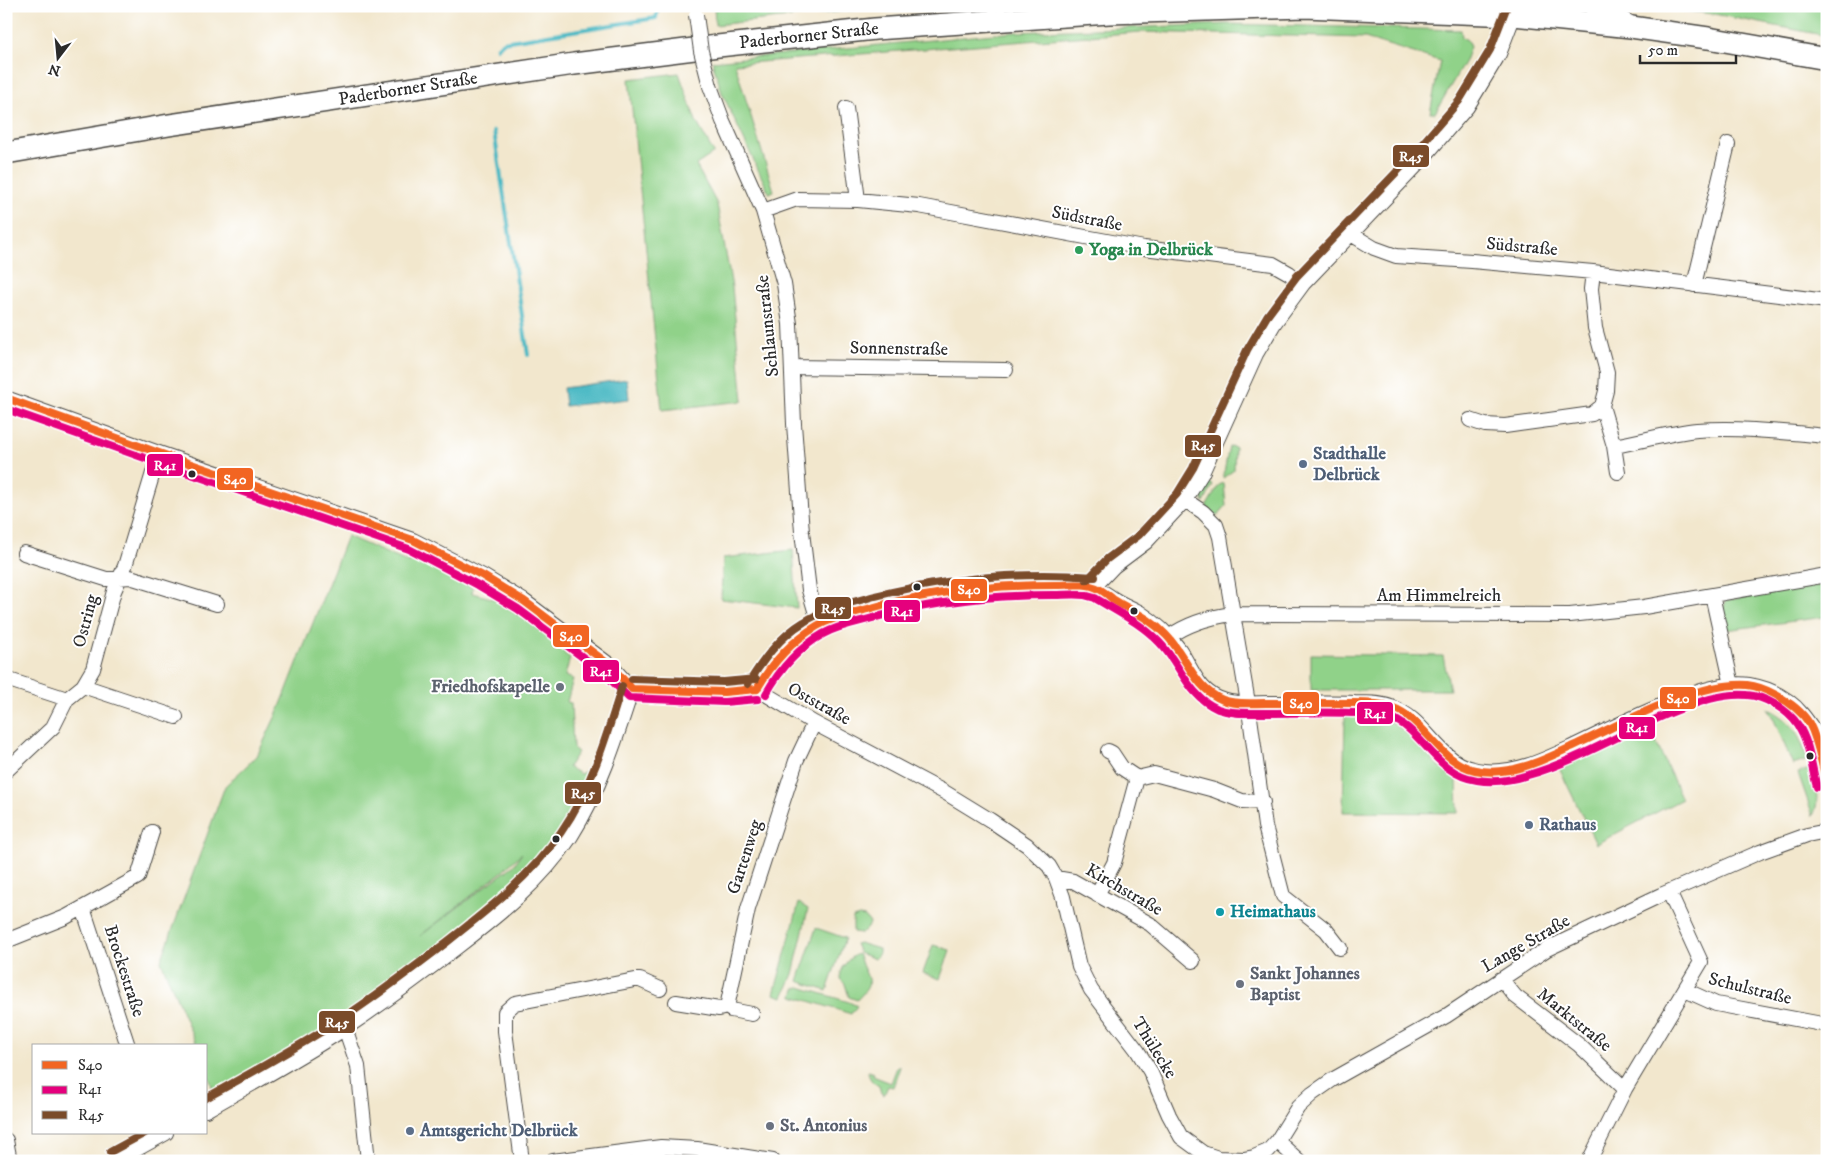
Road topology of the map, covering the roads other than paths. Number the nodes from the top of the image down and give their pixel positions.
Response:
1 (1595, 6) edge
2 (696, 11) edge
3 (1516, 11) edge
4 (1631, 27) junction
5 (1827, 59) edge
6 (846, 108) dead end
7 (1728, 144) dead end
8 (6, 153) edge
9 (858, 200) junction
10 (763, 211) junction
11 (1352, 234) junction
12 (1593, 272) junction
13 (1303, 284) junction
14 (1694, 285) junction
15 (1827, 302) edge
16 (792, 367) junction
17 (1006, 370) dead end
18 (6, 398) edge
19 (1602, 406) junction
20 (1470, 420) dead end
21 (1827, 436) edge
22 (1614, 446) junction
23 (158, 453) junction
24 (1618, 472) dead end
25 (1185, 500) junction
26 (24, 553) dead end
27 (1827, 575) edge
28 (118, 579) junction
29 (1094, 587) junction
30 (1712, 595) junction
31 (217, 604) dead end
32 (1232, 614) junction
33 (820, 624) junction
34 (1169, 637) junction
35 (6, 679) edge
36 (1732, 684) junction
37 (83, 686) junction
38 (632, 689) junction
39 (757, 689) junction
40 (67, 699) junction
41 (1248, 703) junction
42 (176, 717) dead end
43 (814, 723) junction
44 (1814, 733) junction
45 (1827, 748) edge
46 (1108, 751) dead end
47 (6, 771) edge
48 (1137, 778) junction
49 (1827, 784) edge
50 (1263, 802) junction
51 (1827, 831) edge
52 (152, 832) dead end
53 (1056, 878) junction
54 (1669, 892) junction
55 (1097, 895) junction
56 (83, 908) junction
57 (6, 941) edge
58 (1340, 948) dead end
59 (1193, 961) dead end
60 (1501, 979) junction
61 (1087, 982) joint
62 (660, 989) dead end
63 (1685, 990) junction
64 (676, 1002) dead end
65 (727, 1007) junction
66 (752, 1014) dead end
67 (1827, 1025) edge
68 (345, 1028) junction
69 (127, 1044) edge
70 (1625, 1089) junction
71 (208, 1109) edge
72 (164, 1134) edge
73 (6, 1140) edge
74 (1277, 1141) junction
75 (1218, 1160) edge
76 (10, 1161) edge
77 (115, 1161) edge
78 (368, 1161) edge
79 (522, 1161) edge
80 (553, 1161) edge
81 (773, 1161) edge
82 (1299, 1161) edge
83 (1589, 1161) edge

1 - 4 main road
2 - 10 street, Schlaunstraße, bridge
3 - 4 main road, Paderborner Straße
3 - 8 main road, Paderborner Straße
3 - 11 street
4 - 5 main road, Paderborner Straße
6 - 9 street
7 - 14 street
9 - 10 street, Südstraße
9 - 13 street, Südstraße
10 - 16 street, Schlaunstraße
11 - 12 street, Südstraße
11 - 13 street
12 - 14 street, Südstraße
12 - 19 street
13 - 25 street
14 - 15 street, Südstraße
16 - 17 street, Sonnenstraße
16 - 33 street, Schlaunstraße
18 - 23 street
19 - 20 street
19 - 22 street
21 - 22 street
22 - 24 street
23 - 28 street, Ostring
23 - 38 street
25 - 29 street
25 - 32 street
26 - 28 street
27 - 30 street, Am Himmelreich
28 - 31 street
28 - 37 street, Ostring
29 - 33 street
29 - 34 street
30 - 32 street, Am Himmelreich
30 - 36 street
32 - 34 street, Am Himmelreich
32 - 41 street
33 - 39 street
34 - 41 street
35 - 40 street
36 - 41 street
36 - 44 street
37 - 40 street, Ostring
37 - 42 street
38 - 39 street
38 - 68 street
39 - 43 street, Oststraße
40 - 47 street, Ostring
41 - 50 street
43 - 53 street, Oststraße
43 - 65 street, Gartenweg
44 - 45 street
44 - 49 street
46 - 48 street
48 - 50 street
48 - 55 street
50 - 58 street
51 - 54 street, Lange Straße
52 - 56 street
53 - 55 street, Kirchstraße
53 - 61 street, Oststraße
54 - 60 street, Lange Straße
54 - 63 street, Schulstraße
55 - 59 street, Kirchstraße
56 - 57 street
56 - 69 street, Brockestraße
60 - 70 street, Marktstraße
60 - 74 street, Lange Straße
61 - 75 street, Thülecke
62 - 79 street
63 - 67 street, Schulstraße
63 - 70 street
64 - 65 street
65 - 66 street
68 - 71 street
68 - 78 street
70 - 83 street
72 - 77 street
73 - 76 street
74 - 75 street
74 - 82 street
80 - 81 street

